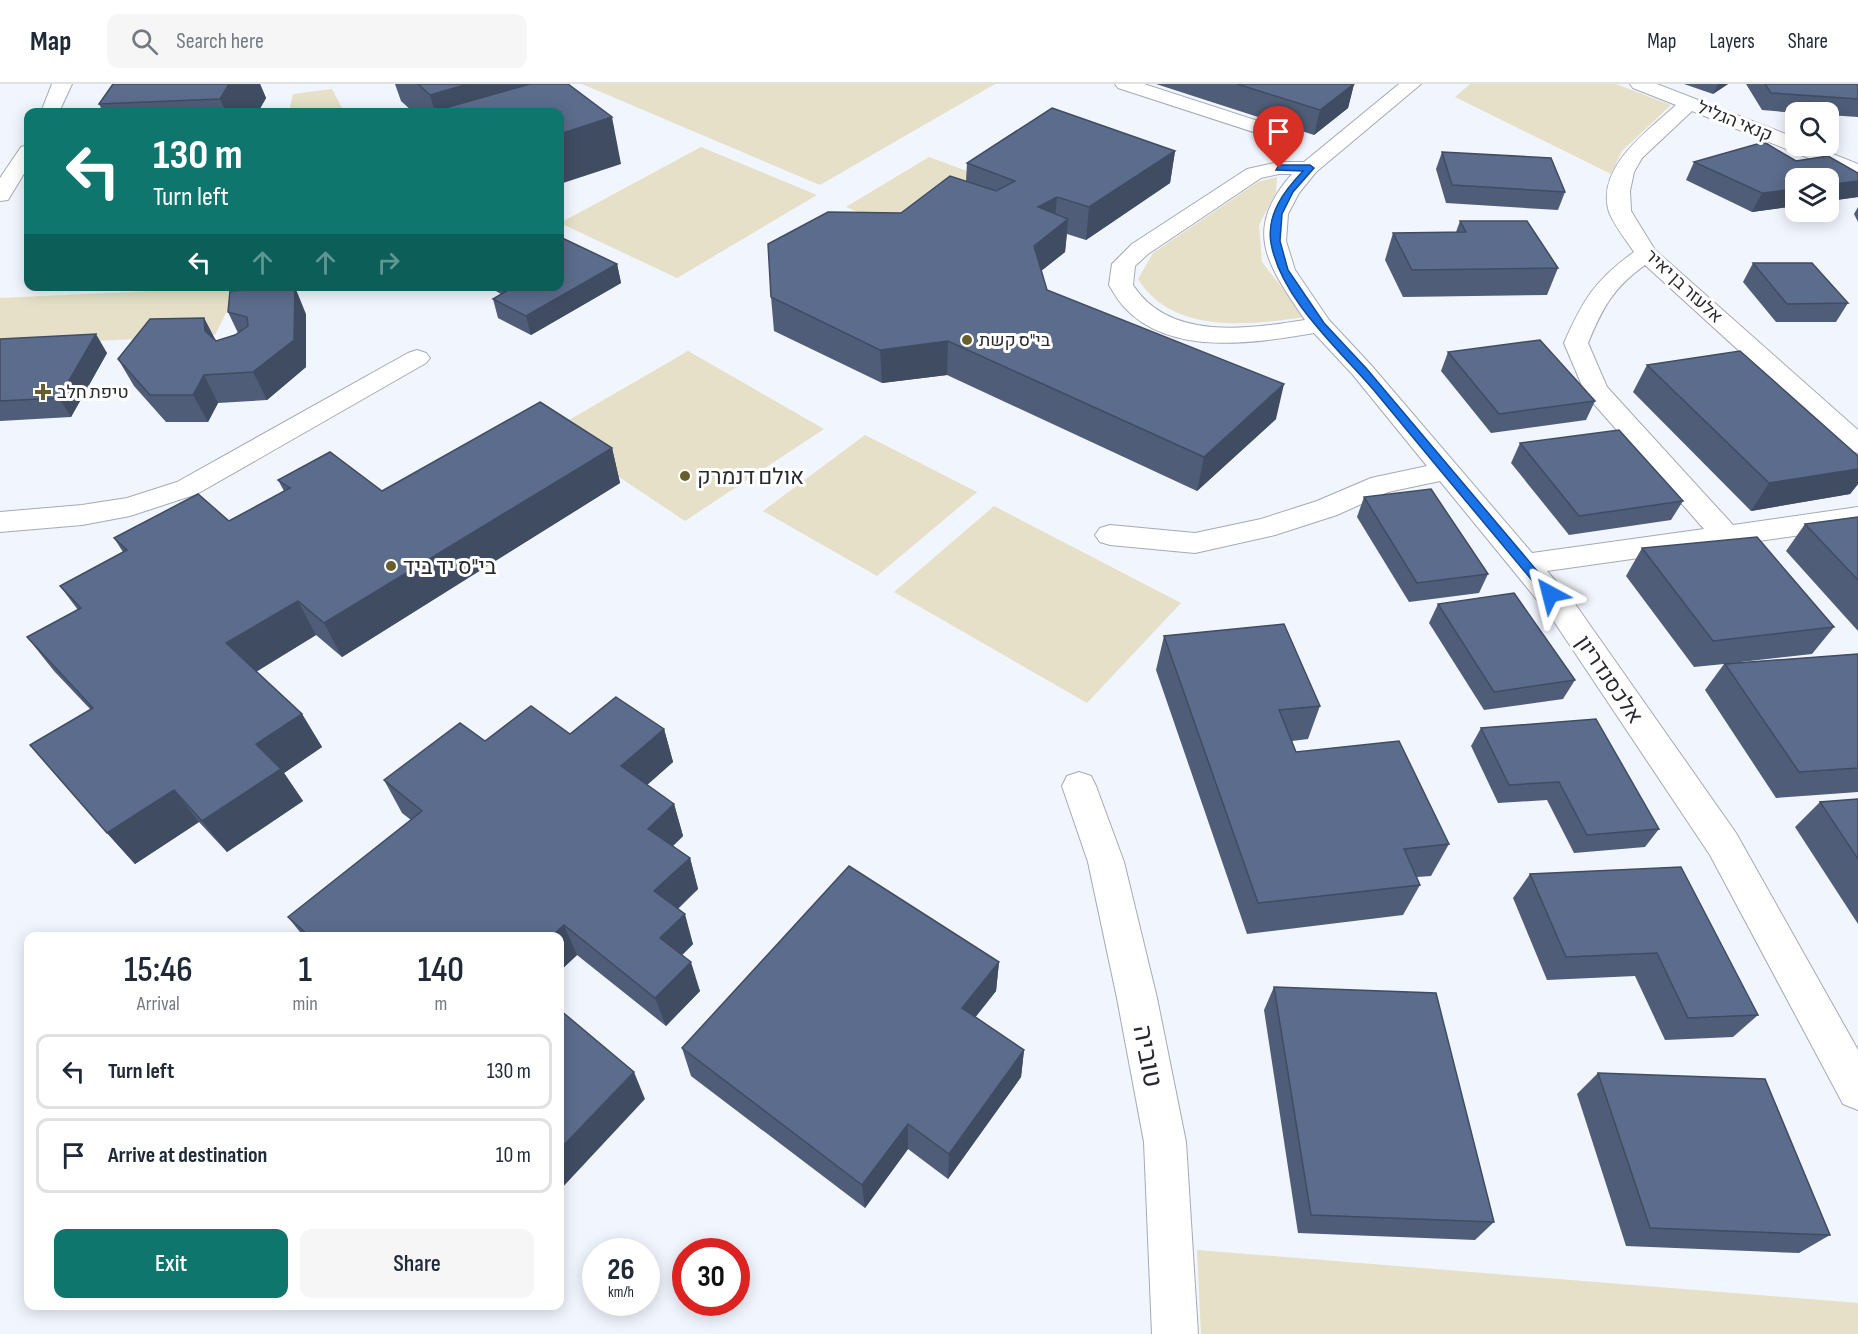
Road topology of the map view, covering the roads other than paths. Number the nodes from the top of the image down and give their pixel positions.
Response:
1 (62, 84) edge
2 (1125, 84) edge
3 (1411, 84) edge
4 (1640, 84) edge
5 (1689, 103) junction
6 (52, 108) edge
7 (1291, 138) dead end
8 (1785, 141) edge
9 (1821, 156) edge
10 (24, 157) edge
11 (1310, 168) junction
12 (1858, 172) edge
13 (0, 195) edge
14 (1647, 254) junction
15 (1320, 325) junction
16 (417, 358) dead end
17 (1858, 444) edge
18 (1446, 471) junction
19 (1858, 517) edge
20 (0, 522) edge
21 (1110, 535) dead end
22 (1726, 535) junction
23 (1527, 564) junction
24 (1079, 786) dead end
25 (1858, 1090) edge
26 (1175, 1334) edge

1 - 6 street
2 - 7 street
3 - 11 street, אלכסנדריון
4 - 5 street, קנאי הגליל
5 - 8 street, קנאי הגליל
5 - 14 street, אלעזר בן יאיר
9 - 12 street, קנאי הגליל
10 - 13 street
11 - 15 street, אלכסנדריון
11 - 15 street
14 - 17 street, אלעזר בן יאיר
14 - 22 street
15 - 18 street, אלכסנדריון
16 - 20 street
18 - 21 street
18 - 23 street, אלכסנדריון
19 - 22 street
22 - 23 street
23 - 25 street, אלכסנדריון
24 - 26 street, טוביה

